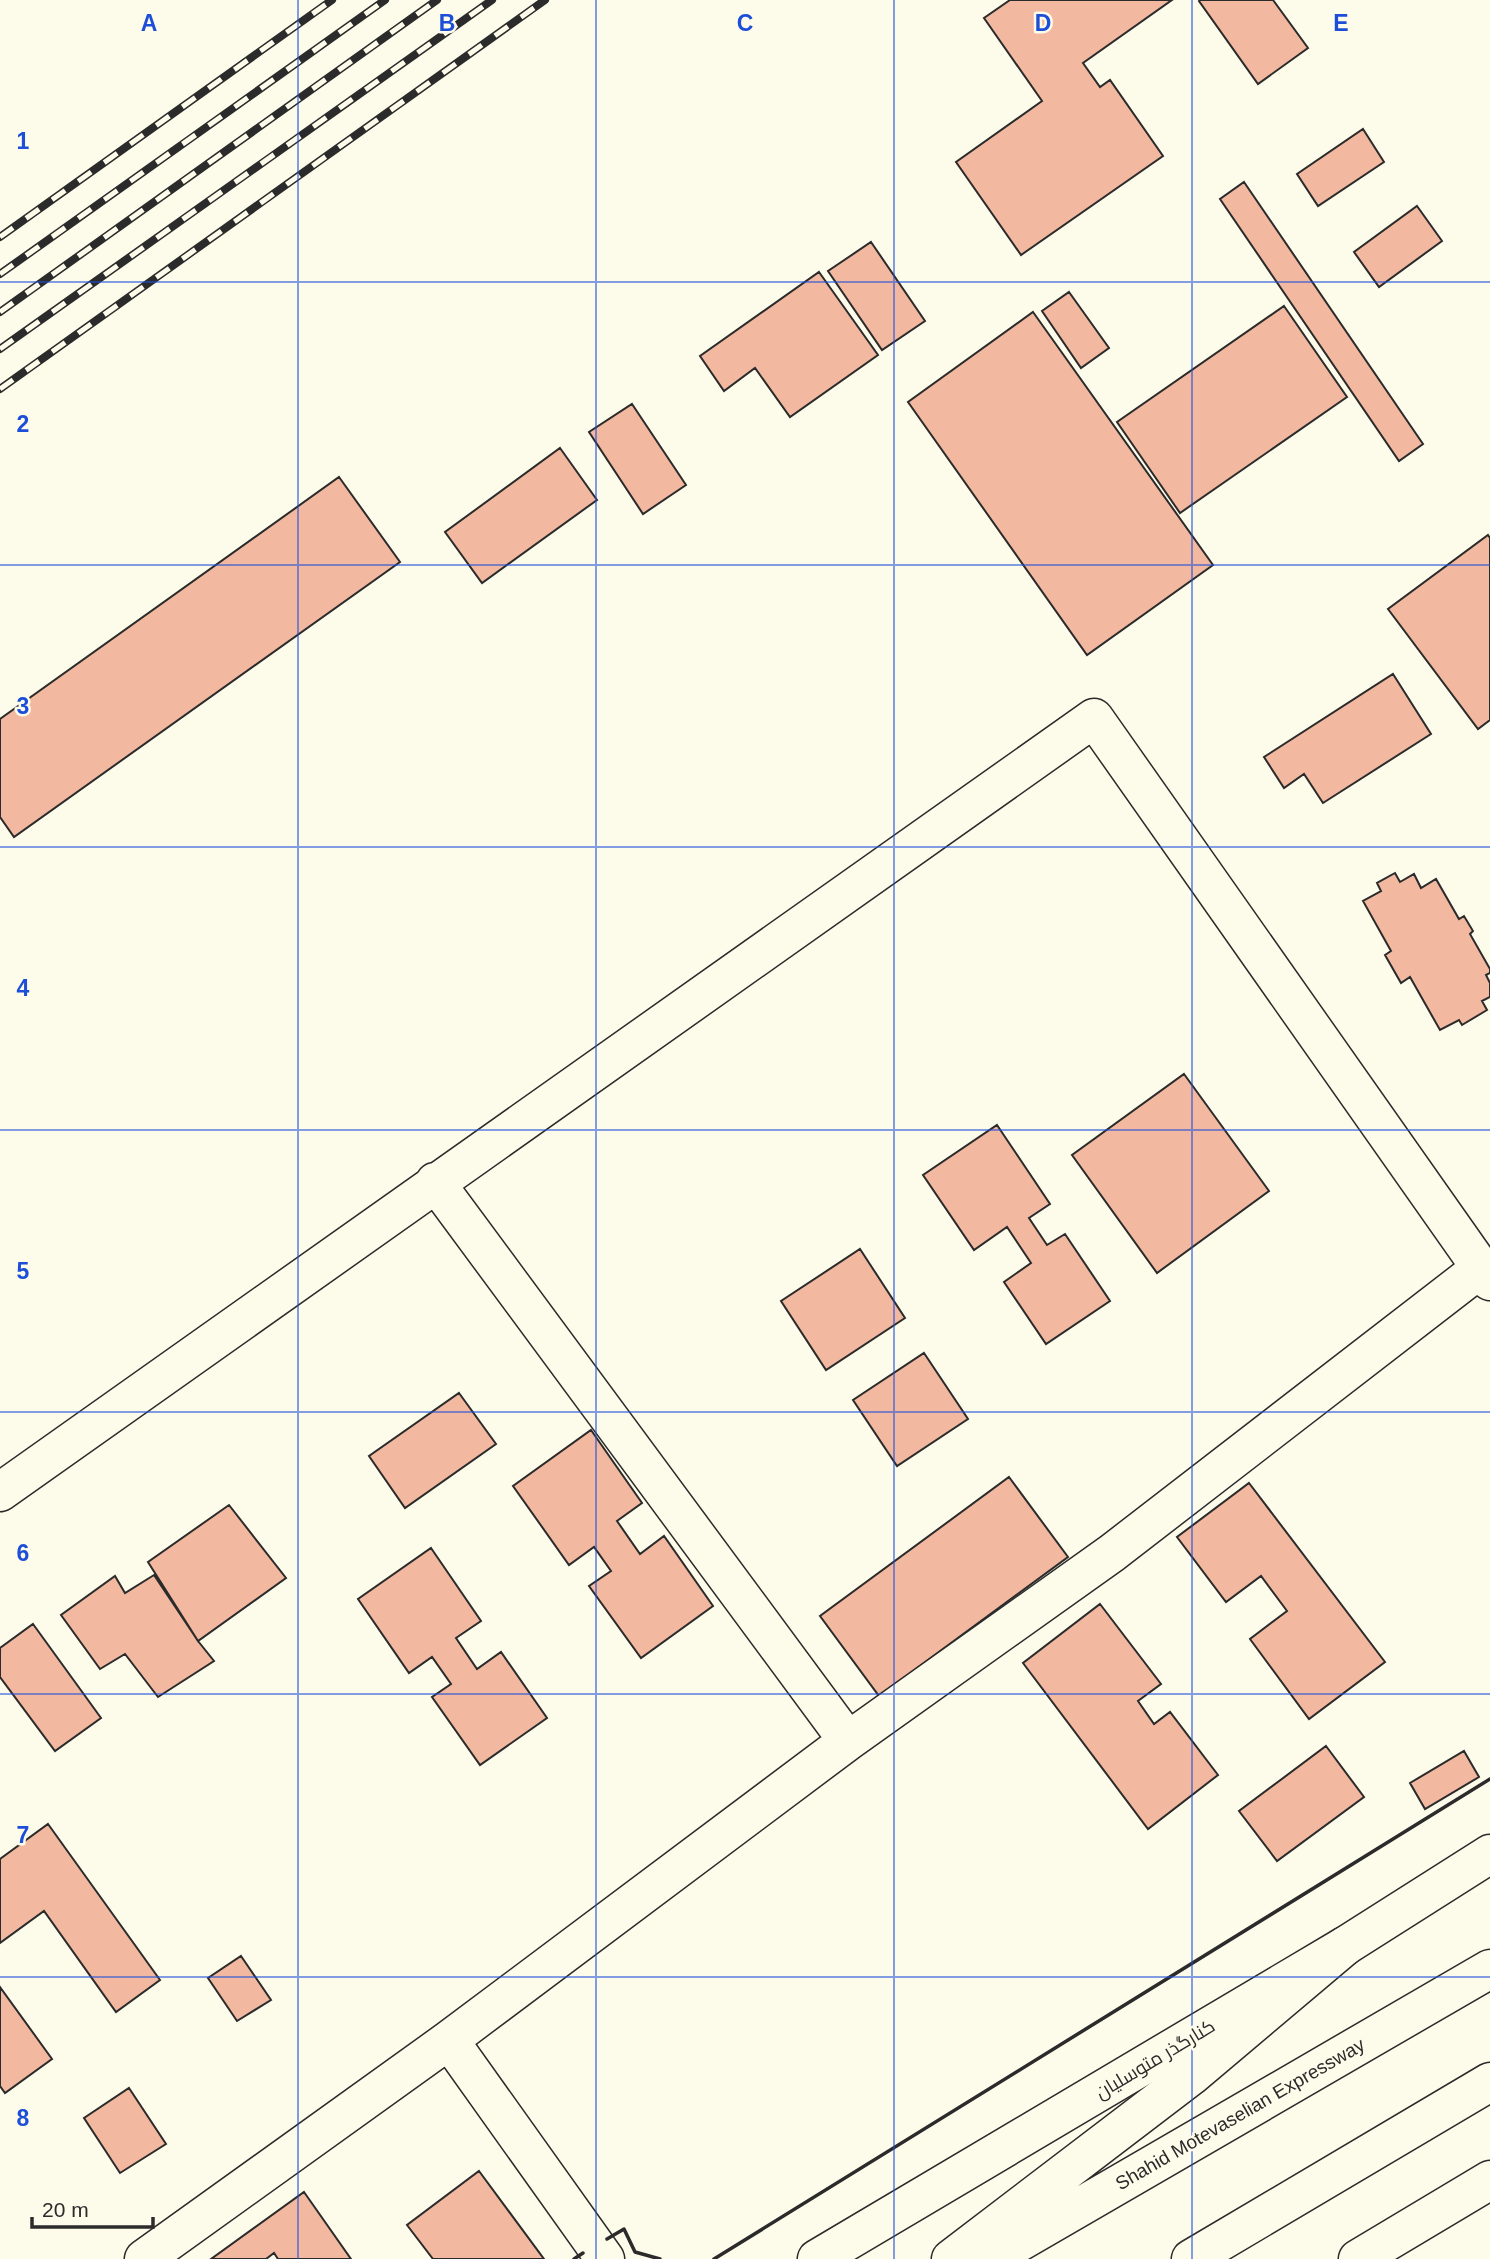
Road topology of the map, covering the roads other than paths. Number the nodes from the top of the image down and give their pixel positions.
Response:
1 (435, 1182) junction
2 (1485, 1275) edge
3 (0, 1492) edge
4 (848, 1741) junction
5 (1490, 1854) edge
6 (1345, 1946) junction
7 (1490, 1969) edge
8 (449, 2040) junction
9 (1490, 2082) edge
10 (1490, 2180) edge
11 (144, 2259) edge
12 (606, 2259) edge
13 (817, 2259) edge
14 (951, 2259) edge
15 (990, 2259) edge
16 (1191, 2259) edge
17 (1358, 2259) edge

1 - 2 main road
1 - 3 main road
1 - 4 main road
2 - 4 main road
4 - 8 main road
5 - 6 main road, کنارگذر متوسلیان
6 - 13 main road, کنارگذر متوسلیان
6 - 14 main road
7 - 15 main road, Shahid Motevaselian Expressway
8 - 11 main road
8 - 12 main road
9 - 16 main road
10 - 17 main road

